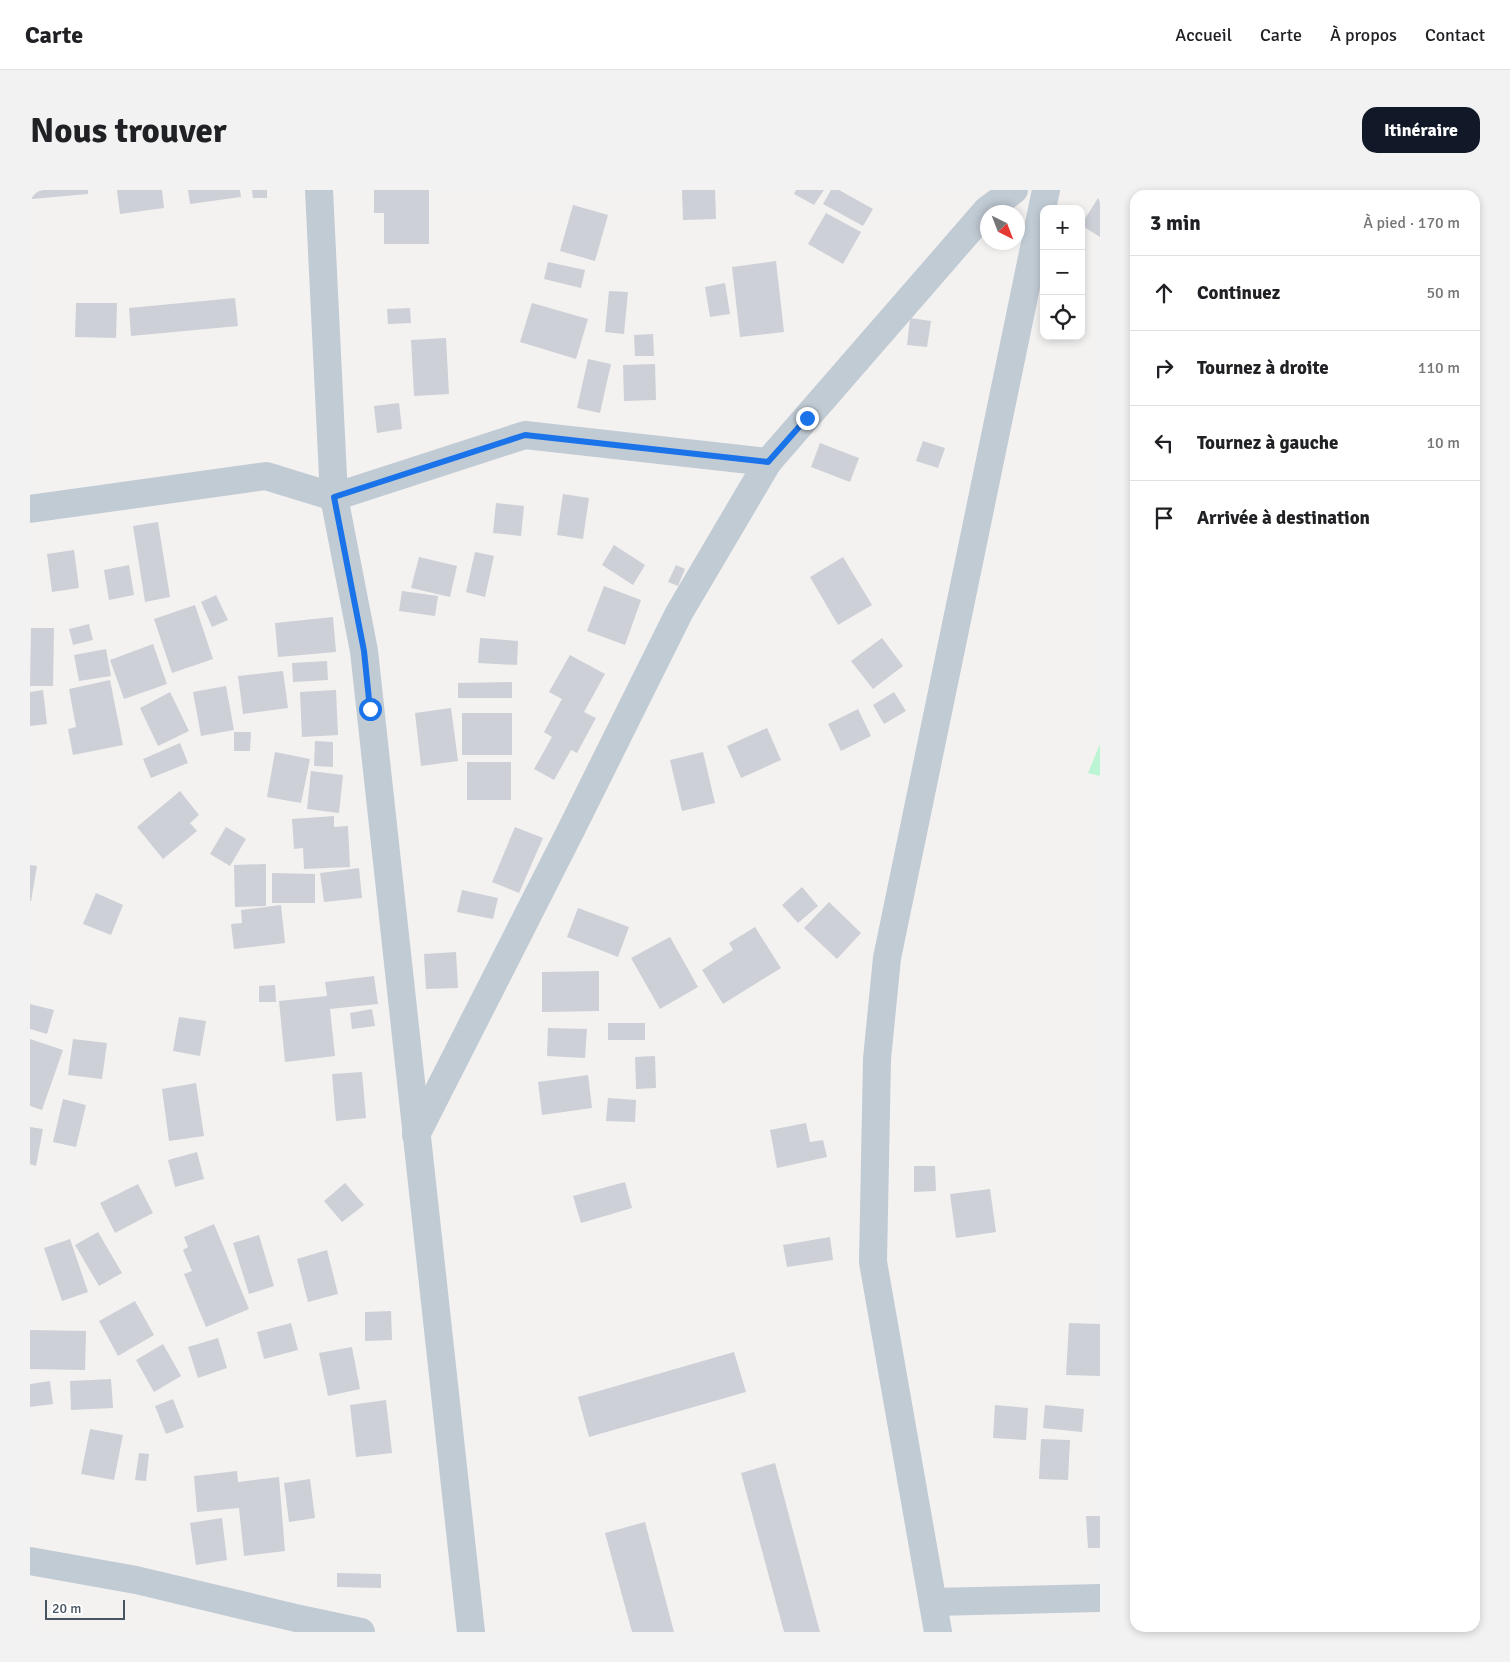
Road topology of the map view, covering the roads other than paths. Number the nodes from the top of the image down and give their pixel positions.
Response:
1 (319, 190) edge
2 (1014, 190) edge
3 (1046, 190) edge
4 (768, 462) junction
5 (334, 497) junction
6 (30, 509) edge
7 (416, 1135) junction
8 (30, 1561) edge
9 (1100, 1598) edge
10 (933, 1602) junction
11 (361, 1632) edge
12 (471, 1632) edge
13 (938, 1632) edge

1 - 5 street
2 - 4 street
3 - 10 street
4 - 5 street
4 - 7 street
5 - 6 street
5 - 7 street
7 - 12 street
8 - 11 street
9 - 10 street
10 - 13 street

